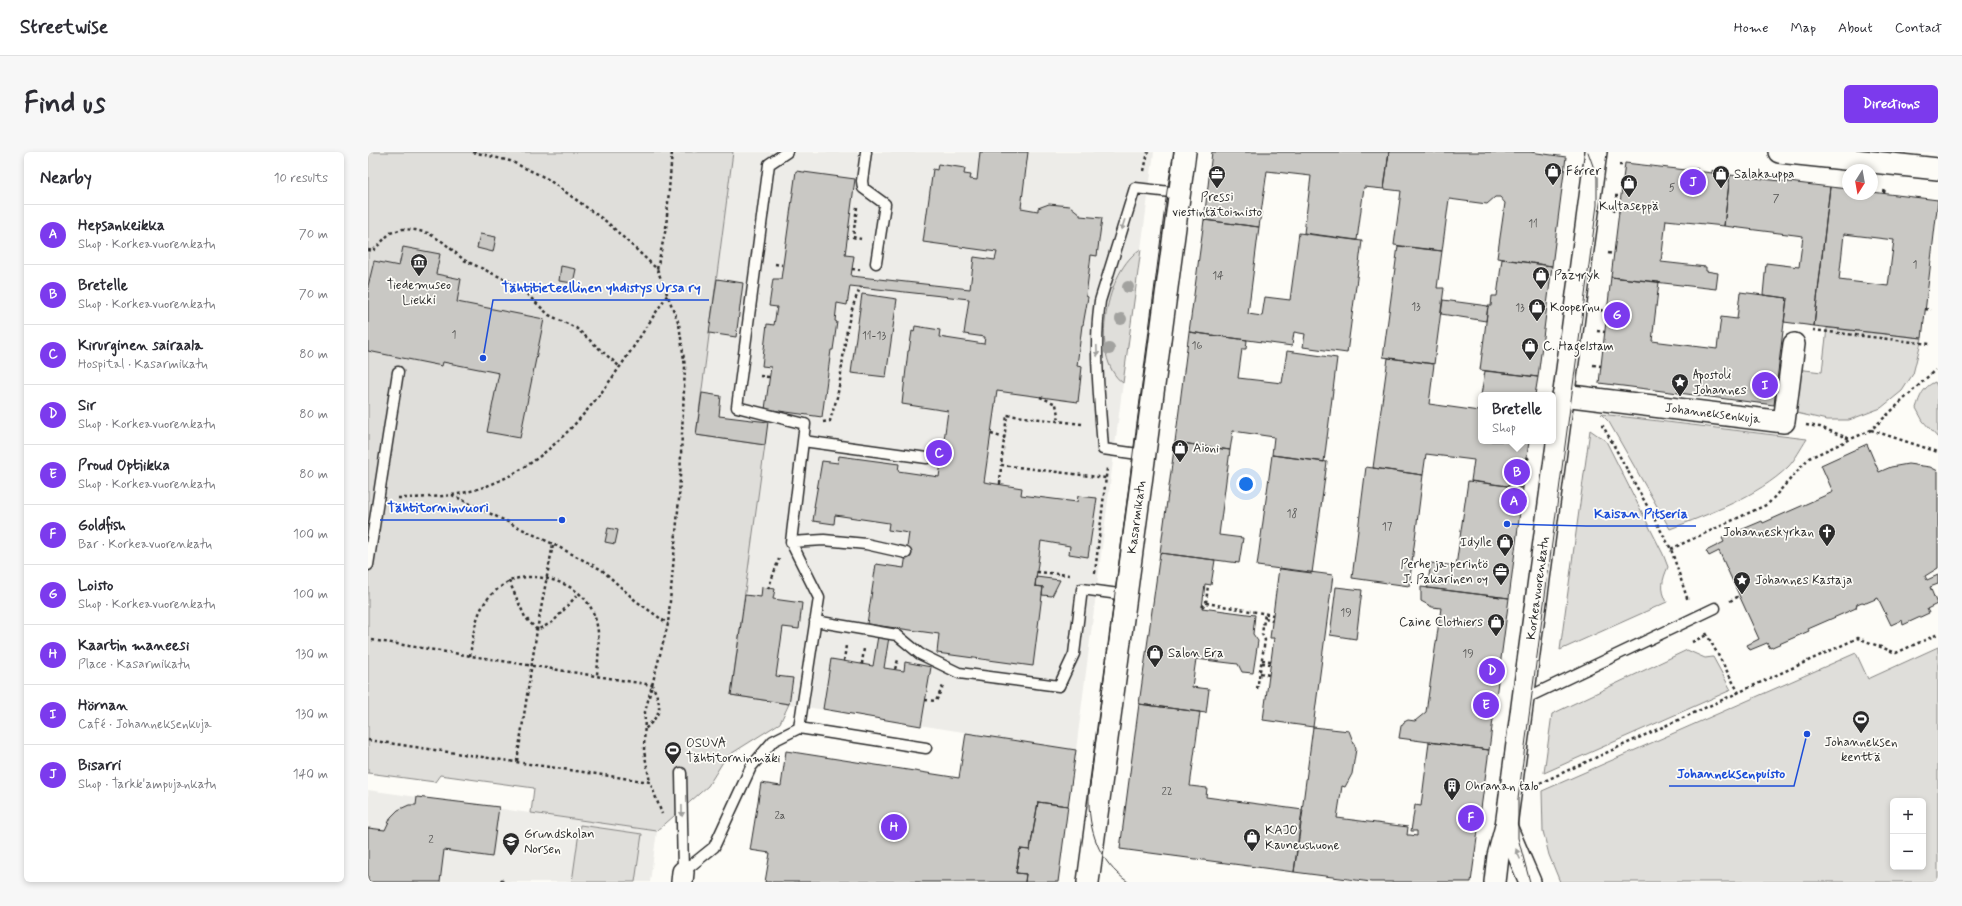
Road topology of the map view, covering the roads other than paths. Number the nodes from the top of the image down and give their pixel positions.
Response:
1 (787, 152) edge
2 (866, 152) edge
3 (1184, 152) edge
4 (1596, 152) edge
5 (1779, 152) edge
6 (1938, 169) edge
7 (1179, 193) junction
8 (876, 263) dead end
9 (1794, 344) road end
10 (398, 372) dead end
11 (1563, 395) junction
12 (803, 441) junction
13 (1145, 455) junction
14 (927, 458) dead end
15 (791, 542) junction
16 (906, 553) dead end
17 (368, 566) edge
18 (1126, 595) junction
19 (1715, 608) dead end
20 (815, 621) junction
21 (1522, 700) junction
22 (799, 728) junction
23 (926, 748) dead end
24 (681, 772) dead end
25 (1506, 826) junction
26 (683, 877) edge
27 (1094, 881) edge
28 (1495, 882) edge
29 (1530, 882) edge

1 - 12 lane
2 - 8 lane
3 - 7 street, Kasarmikatu
4 - 11 street, Korkeavuorenkatu
5 - 6 street
7 - 13 street, Kasarmikatu
7 -> 13 lane
9 - 11 street, Johanneksenkuja
10 - 17 lane
11 - 21 street, Korkeavuorenkatu
12 - 14 lane
12 - 15 lane
13 - 18 street, Kasarmikatu
15 - 16 lane
15 - 20 lane
18 - 20 lane
18 - 27 street, Kasarmikatu
19 - 21 lane
20 - 22 lane
21 - 25 street, Korkeavuorenkatu
22 - 23 lane
22 - 26 lane
24 -> 26 lane
25 - 28 street, Korkeavuorenkatu
29 -> 25 street

